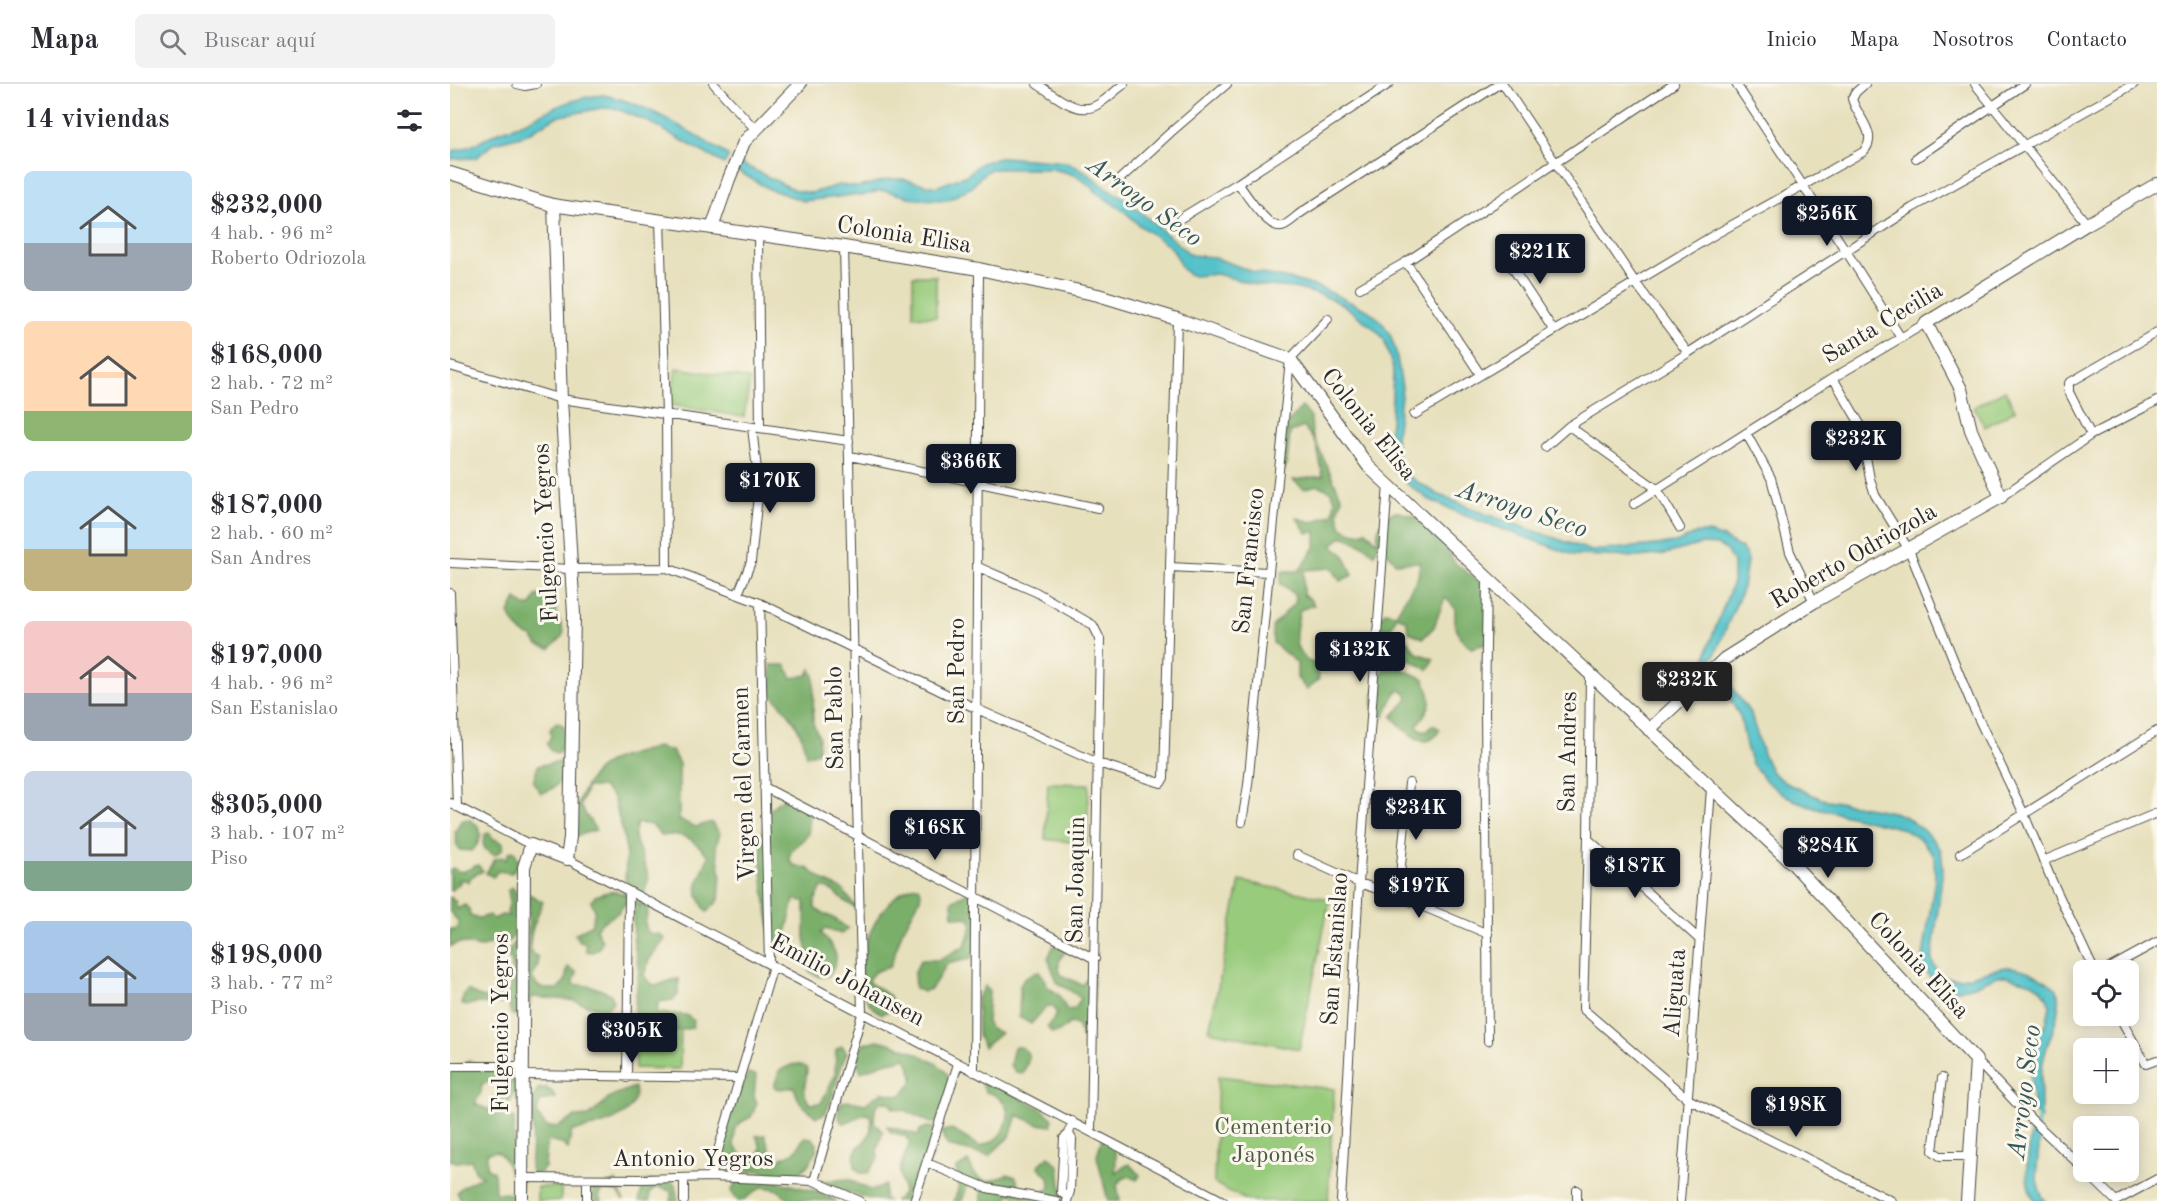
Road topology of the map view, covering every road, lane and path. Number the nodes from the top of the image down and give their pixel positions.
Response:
1 (517, 84) edge
2 (536, 84) edge
3 (714, 84) edge
4 (800, 84) edge
5 (1037, 84) edge
6 (1124, 84) edge
7 (1227, 84) edge
8 (1389, 84) edge
9 (1501, 84) edge
10 (1674, 84) edge
11 (1736, 84) edge
12 (1865, 84) edge
13 (1975, 84) edge
14 (2025, 84) edge
15 (2134, 84) edge
16 (1993, 106) junction
17 (755, 129) junction
18 (2024, 144) junction
19 (1916, 158) dead end
20 (1555, 162) junction
21 (450, 173) edge
22 (1120, 179) dead end
23 (1238, 183) junction
24 (1803, 184) junction
25 (2157, 184) edge
26 (554, 205) junction
27 (1181, 218) dead end
28 (660, 220) junction
29 (2087, 224) junction
30 (712, 228) junction
31 (758, 235) junction
32 (844, 248) junction
33 (1846, 250) junction
34 (1504, 255) dead end
35 (1406, 262) junction
36 (980, 269) junction
37 (1635, 282) junction
38 (1360, 288) dead end
39 (1177, 319) junction
40 (1328, 319) dead end
41 (1926, 323) junction
42 (1554, 331) junction
43 (2157, 332) edge
44 (1901, 338) junction
45 (1688, 353) junction
46 (1290, 359) junction
47 (450, 366) edge
48 (1479, 374) junction
49 (1833, 378) junction
50 (561, 399) junction
51 (2157, 400) edge
52 (666, 414) junction
53 (1414, 415) dead end
54 (1569, 426) junction
55 (756, 428) junction
56 (1746, 433) junction
57 (2091, 435) junction
58 (849, 441) junction
59 (1545, 447) dead end
60 (850, 456) junction
61 (978, 483) junction
62 (1388, 484) junction
63 (1657, 489) junction
64 (2001, 497) junction
65 (1634, 504) dead end
66 (1098, 508) dead end
67 (1680, 528) dead end
68 (1909, 550) junction
69 (450, 563) edge
70 (978, 567) junction
71 (1170, 567) junction
72 (667, 568) junction
73 (570, 569) junction
74 (1268, 572) junction
75 (1487, 580) junction
76 (450, 593) edge
77 (738, 594) junction
78 (1814, 602) junction
79 (760, 603) junction
80 (854, 650) junction
81 (1590, 675) junction
82 (977, 708) junction
83 (1649, 730) junction
84 (2157, 731) edge
85 (1098, 763) junction
86 (1409, 783) dead end
87 (764, 787) junction
88 (1711, 789) junction
89 (453, 805) edge
90 (2157, 813) edge
91 (2024, 814) junction
92 (1242, 822) dead end
93 (858, 836) junction
94 (1588, 839) junction
95 (531, 845) junction
96 (1960, 854) dead end
97 (1297, 855) dead end
98 (567, 859) junction
99 (2043, 861) junction
100 (1359, 883) junction
101 (629, 892) junction
102 (1398, 896) junction
103 (976, 898) junction
104 (1488, 934) junction
105 (1700, 940) junction
106 (2157, 942) edge
107 (1095, 959) junction
108 (2089, 960) edge
109 (2124, 960) edge
110 (771, 964) junction
111 (862, 1014) junction
112 (2125, 1026) edge
113 (1488, 1041) dead end
114 (2157, 1059) edge
115 (1976, 1060) junction
116 (958, 1064) junction
117 (450, 1066) edge
118 (523, 1071) junction
119 (974, 1072) junction
120 (627, 1078) junction
121 (740, 1078) junction
122 (1942, 1078) dead end
123 (1688, 1098) junction
124 (1072, 1121) junction
125 (1091, 1131) junction
126 (1970, 1156) junction
127 (2073, 1159) edge
128 (927, 1163) junction
129 (710, 1177) junction
130 (522, 1178) junction
131 (587, 1179) junction
132 (684, 1179) junction
133 (2157, 1179) edge
134 (814, 1181) junction
135 (2097, 1182) edge
136 (1577, 1190) dead end
137 (1209, 1197) edge
138 (1067, 1199) edge
139 (522, 1201) edge
140 (587, 1201) edge
141 (684, 1201) edge
142 (860, 1201) edge
143 (914, 1201) edge
144 (1056, 1201) edge
145 (1223, 1201) edge
146 (1341, 1201) edge
147 (1577, 1201) edge
148 (1680, 1201) edge
149 (1892, 1201) edge
150 (1967, 1201) edge
151 (2116, 1201) edge

1 - 2 street
3 - 17 street
4 - 17 street
5 - 6 street
7 - 22 street
8 - 23 street
9 - 20 street
9 - 23 street
10 - 20 street
11 - 24 street
12 - 24 street
13 - 16 street
14 - 16 street
15 - 18 street
16 - 18 street
16 - 19 street
17 - 30 street
18 - 29 street
18 - 33 street
20 - 35 street
20 - 37 street
21 - 26 street, Colonia Elisa
23 - 27 street
24 - 33 street
24 - 37 street
25 - 29 street, Santa Cecilia
26 - 28 street, Colonia Elisa
26 - 50 street, Fulgencio Yegros
28 - 30 street, Colonia Elisa
28 - 52 street
29 - 41 street, Santa Cecilia
30 - 31 street, Colonia Elisa
31 - 32 street, Colonia Elisa
31 - 55 street
32 - 36 street, Colonia Elisa
32 - 58 street, San Pablo
33 - 44 street
33 - 45 street
34 - 42 street
35 - 38 street
35 - 48 street
36 - 39 street, Colonia Elisa
36 - 61 street, San Pedro
37 - 42 street
37 - 45 street
39 - 46 street, Colonia Elisa
39 - 71 street
40 - 46 street
41 - 44 street, Santa Cecilia
41 - 64 street
42 - 48 street
43 - 57 street
44 - 49 street, Santa Cecilia
45 - 54 street
46 - 62 street, Colonia Elisa
46 - 74 street, San Francisco
47 - 50 street
48 - 53 street
49 - 56 street, Santa Cecilia
49 - 68 street
50 - 52 street
50 - 73 street, Fulgencio Yegros
51 - 57 street, Roberto Odriozola
52 - 55 street
52 - 72 street
54 - 59 street
54 - 63 street
55 - 58 street
55 - 77 street
56 - 63 street, Santa Cecilia
56 - 78 street
57 - 64 street, Roberto Odriozola
58 - 60 street, San Pablo
60 - 61 street
60 - 80 street, San Pablo
61 - 66 street
61 - 70 street, San Pedro
62 - 75 street, Colonia Elisa
62 - 100 street, San Estanislao
63 - 65 street, Santa Cecilia
63 - 67 street
64 - 68 street, Roberto Odriozola
68 - 78 street, Roberto Odriozola
68 - 91 street
69 - 73 street
70 - 82 street, San Pedro
70 - 85 street, San Joaquin
71 - 74 street
71 - 85 street
72 - 73 street
72 - 77 street
73 - 98 street, Fulgencio Yegros
74 - 92 street, San Francisco
75 - 81 street, Colonia Elisa
75 - 104 street
76 - 89 street
77 - 79 street
78 - 83 street, Roberto Odriozola
79 - 80 street
79 - 87 street, Virgen del Carmen
80 - 82 street
80 - 93 street, San Pablo
81 - 83 street, Colonia Elisa
81 - 94 street, San Andres
82 - 85 street
82 - 103 street, San Pedro
83 - 88 street, Colonia Elisa
84 - 91 street
85 - 107 street, San Joaquin
86 - 102 street
87 - 93 street
87 - 110 street, Virgen del Carmen
88 - 105 street, Aliguata
88 - 115 street, Colonia Elisa
89 - 95 street, Emilio Johansen
90 - 99 street
91 - 96 street
91 - 99 street
93 - 103 street
93 - 111 street, San Pablo
94 - 105 street
94 - 123 street, San Andres
95 - 98 street, Emilio Johansen
95 - 118 street, Fulgencio Yegros
97 - 100 street
98 - 101 street, Emilio Johansen
99 - 108 street
100 - 102 street
100 - 146 street, San Estanislao
101 - 110 street, Emilio Johansen
101 - 120 street
102 - 104 street
103 - 107 street
103 - 119 street, San Pedro
104 - 113 street
105 - 123 street, Aliguata
106 - 109 street
107 - 125 street, San Joaquin
110 - 111 street, Emilio Johansen
110 - 121 street, Virgen del Carmen
111 - 116 street, Emilio Johansen
111 - 134 street, San Pablo
112 - 114 street
115 - 126 street
115 - 127 street, Colonia Elisa
116 - 119 street, Emilio Johansen
116 - 128 street
117 - 118 street
118 - 120 street
118 - 130 street, Fulgencio Yegros
119 - 124 street, Emilio Johansen
120 - 121 street
121 - 129 street, Virgen del Carmen
122 - 126 street
123 - 148 street, Aliguata
123 - 149 street
124 - 125 street, Emilio Johansen
124 - 138 street
125 - 137 street, Emilio Johansen
126 - 150 street
128 - 143 street
128 - 144 street
129 - 132 street, Antonio Yegros
129 - 134 street, Antonio Yegros
130 - 131 street, Antonio Yegros
130 - 139 street, Fulgencio Yegros
131 - 132 street, Antonio Yegros
131 - 140 street
132 - 141 street
133 - 151 street
134 - 142 street, Antonio Yegros
135 - 151 street, Colonia Elisa
136 - 147 street
137 - 145 street, Emilio Johansen

